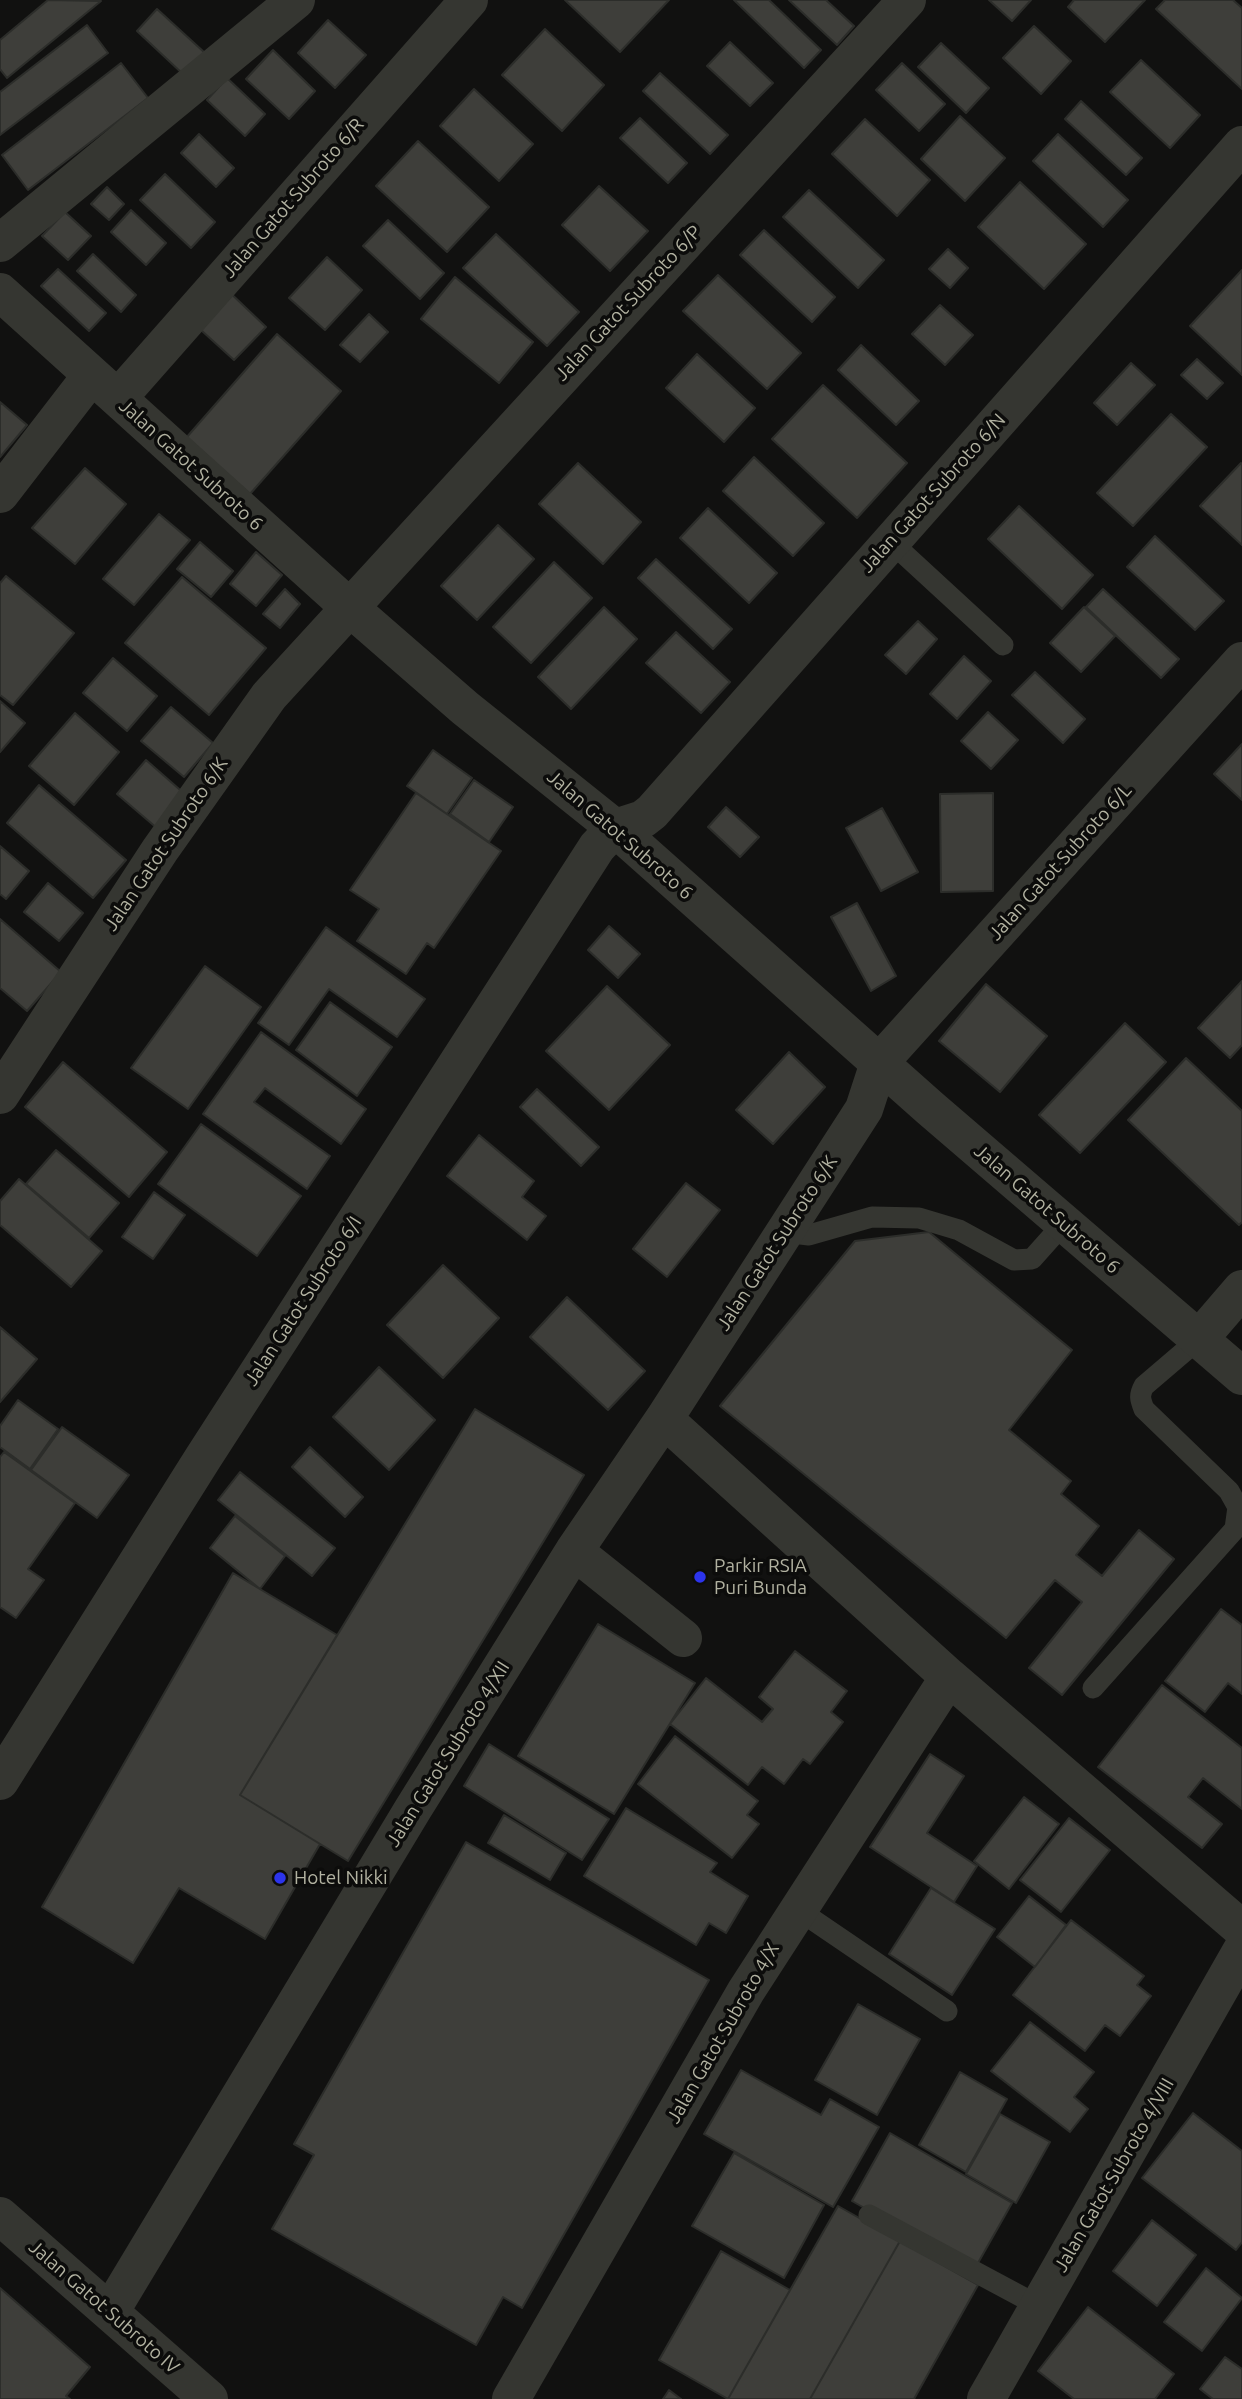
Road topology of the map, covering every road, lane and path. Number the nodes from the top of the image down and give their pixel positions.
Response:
1 (296, 0) edge
2 (907, 0) edge
3 (458, 13) edge
4 (1242, 145) edge
5 (0, 243) edge
6 (0, 292) edge
7 (105, 387) junction
8 (0, 494) edge
9 (890, 541) junction
10 (349, 607) junction
11 (1003, 645) dead end
12 (1242, 661) edge
13 (615, 828) junction
14 (879, 1063) junction
15 (0, 1095) edge
16 (1065, 1222) junction
17 (784, 1232) junction
18 (1242, 1289) edge
19 (1199, 1339) junction
20 (1242, 1376) edge
21 (664, 1419) junction
22 (574, 1551) junction
23 (683, 1638) dead end
24 (949, 1677) junction
25 (1093, 1688) dead end
26 (0, 1781) edge
27 (797, 1909) junction
28 (1242, 1929) edge
29 (1242, 1950) edge
30 (947, 2011) dead end
31 (869, 2215) dead end
32 (0, 2216) edge
33 (1039, 2306) junction
34 (110, 2312) junction
35 (209, 2399) edge
36 (511, 2399) edge
37 (986, 2399) edge

1 - 5 street
2 - 10 street, Jalan Gatot Subroto 6/P
3 - 7 street, Jalan Gatot Subroto 6/R
4 - 9 street, Jalan Gatot Subroto 6/N
6 - 7 street, Jalan Gatot Subroto 6
7 - 8 street, Jalan Gatot Subroto 6/R
7 - 10 street, Jalan Gatot Subroto 6
9 - 11 lane
9 - 13 street, Jalan Gatot Subroto 6/N
10 - 13 street, Jalan Gatot Subroto 6
10 - 15 street, Jalan Gatot Subroto 6/K
12 - 14 street, Jalan Gatot Subroto 6/L
13 - 14 street, Jalan Gatot Subroto 6
13 - 26 street, Jalan Gatot Subroto 6/I
14 - 16 street, Jalan Gatot Subroto 6
14 - 17 street, Jalan Gatot Subroto 6/K
16 - 17 lane
16 - 19 street, Jalan Gatot Subroto 6
17 - 21 street, Jalan Gatot Subroto 6/K
18 - 19 street
19 - 20 street, Jalan Gatot Subroto 6
19 - 25 lane
21 - 22 street, Jalan Gatot Subroto 4/XII
21 - 24 street
22 - 23 street
22 - 34 street, Jalan Gatot Subroto 4/XII
24 - 27 street, Jalan Gatot Subroto 4/X
24 - 28 street
27 - 30 lane
27 - 36 street, Jalan Gatot Subroto 4/X
29 - 33 street, Jalan Gatot Subroto 4/VIII
31 - 33 lane
32 - 34 street, Jalan Gatot Subroto IV
33 - 37 street, Jalan Gatot Subroto 4/VIII
34 - 35 street, Jalan Gatot Subroto IV

